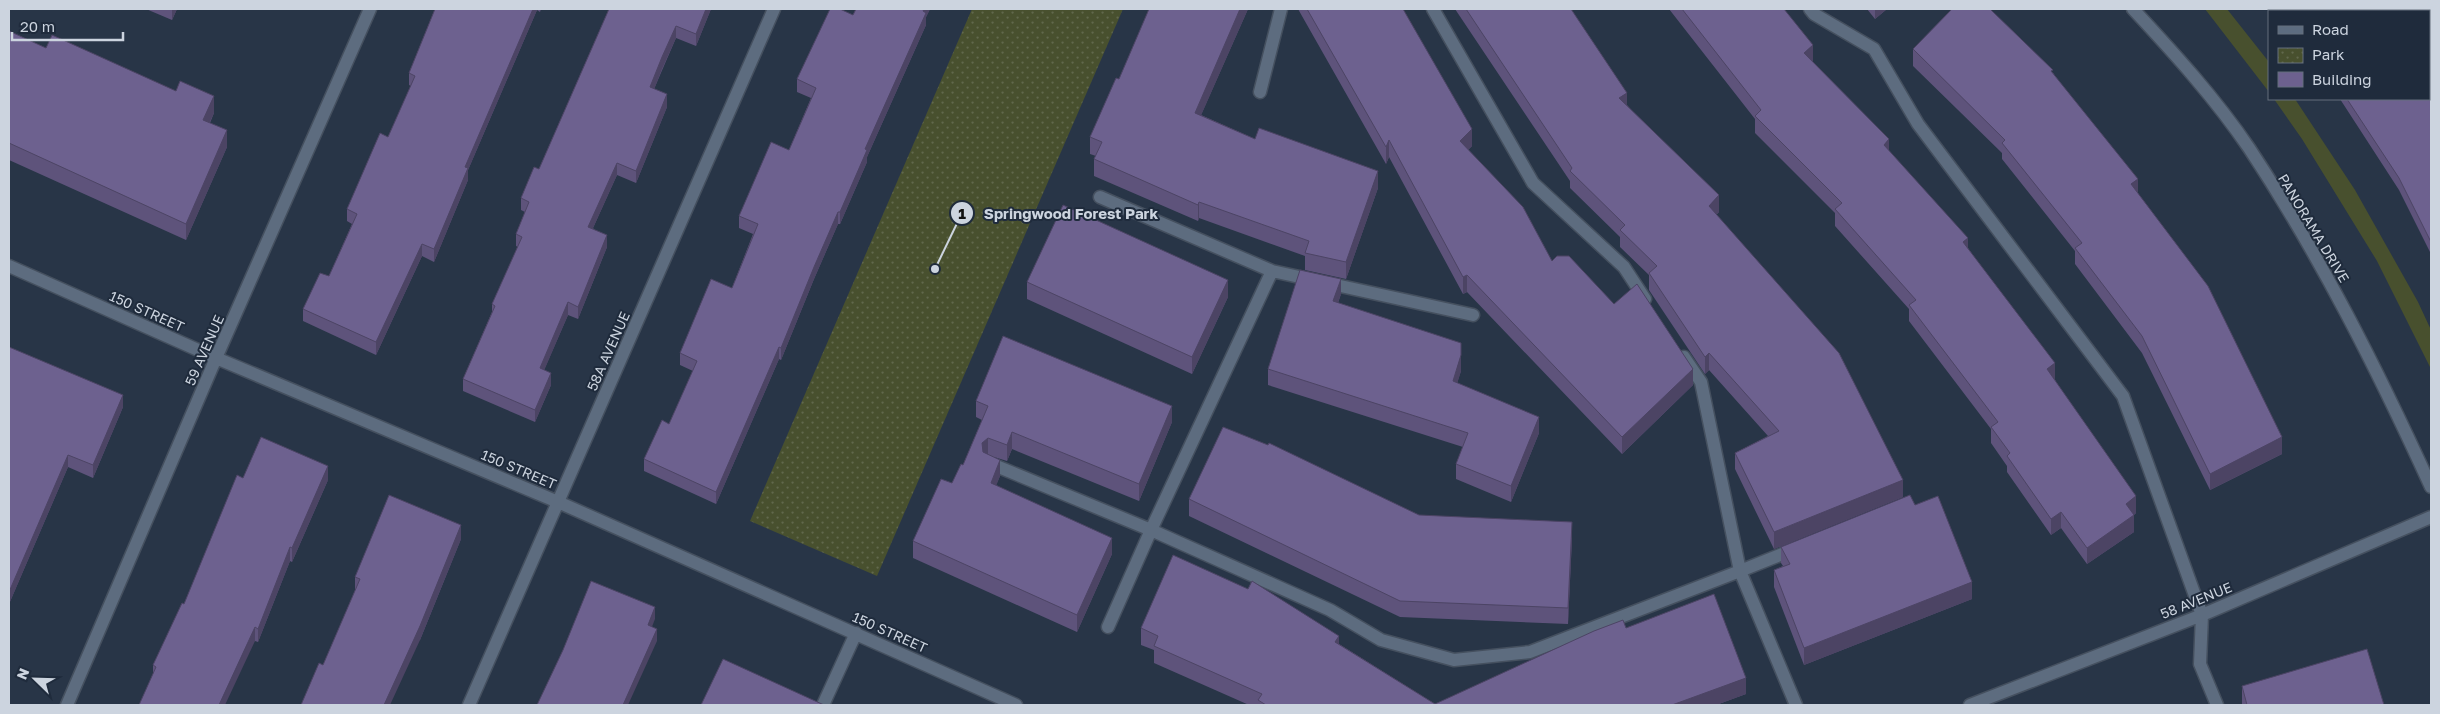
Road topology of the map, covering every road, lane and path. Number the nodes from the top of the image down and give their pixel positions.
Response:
1 (370, 9) edge
2 (774, 9) edge
3 (1281, 9) edge
4 (1433, 9) edge
5 (1810, 9) edge
6 (2133, 9) edge
7 (1260, 92) dead end
8 (1100, 197) dead end
9 (9, 266) edge
10 (1272, 270) junction
11 (1651, 308) edge
12 (1473, 315) dead end
13 (1679, 349) edge
14 (216, 358) junction
15 (989, 463) edge
16 (2431, 487) edge
17 (558, 502) junction
18 (2431, 517) edge
19 (1151, 530) junction
20 (1811, 542) edge
21 (1740, 571) junction
22 (2202, 615) junction
23 (1108, 627) dead end
24 (856, 633) junction
25 (67, 705) edge
26 (469, 705) edge
27 (823, 705) edge
28 (1016, 705) edge
29 (1796, 705) edge
30 (1970, 705) edge
31 (2217, 705) edge

1 - 14 street, 59 AVENUE
2 - 17 street, 58A AVENUE
3 - 7 street
4 - 11 street
5 - 22 street
6 - 16 street, PANORAMA DRIVE
8 - 10 street
9 - 14 street, 150 STREET
10 - 12 street
10 - 19 street
13 - 21 street
14 - 17 street, 150 STREET
14 - 25 street, 59 AVENUE
15 - 19 street
17 - 24 street, 150 STREET
17 - 26 street, 58A AVENUE
18 - 22 street, 58 AVENUE
19 - 21 street
19 - 23 street
20 - 21 street
21 - 29 street
22 - 30 street, 58 AVENUE
22 - 31 street
24 - 27 street
24 - 28 street, 150 STREET

